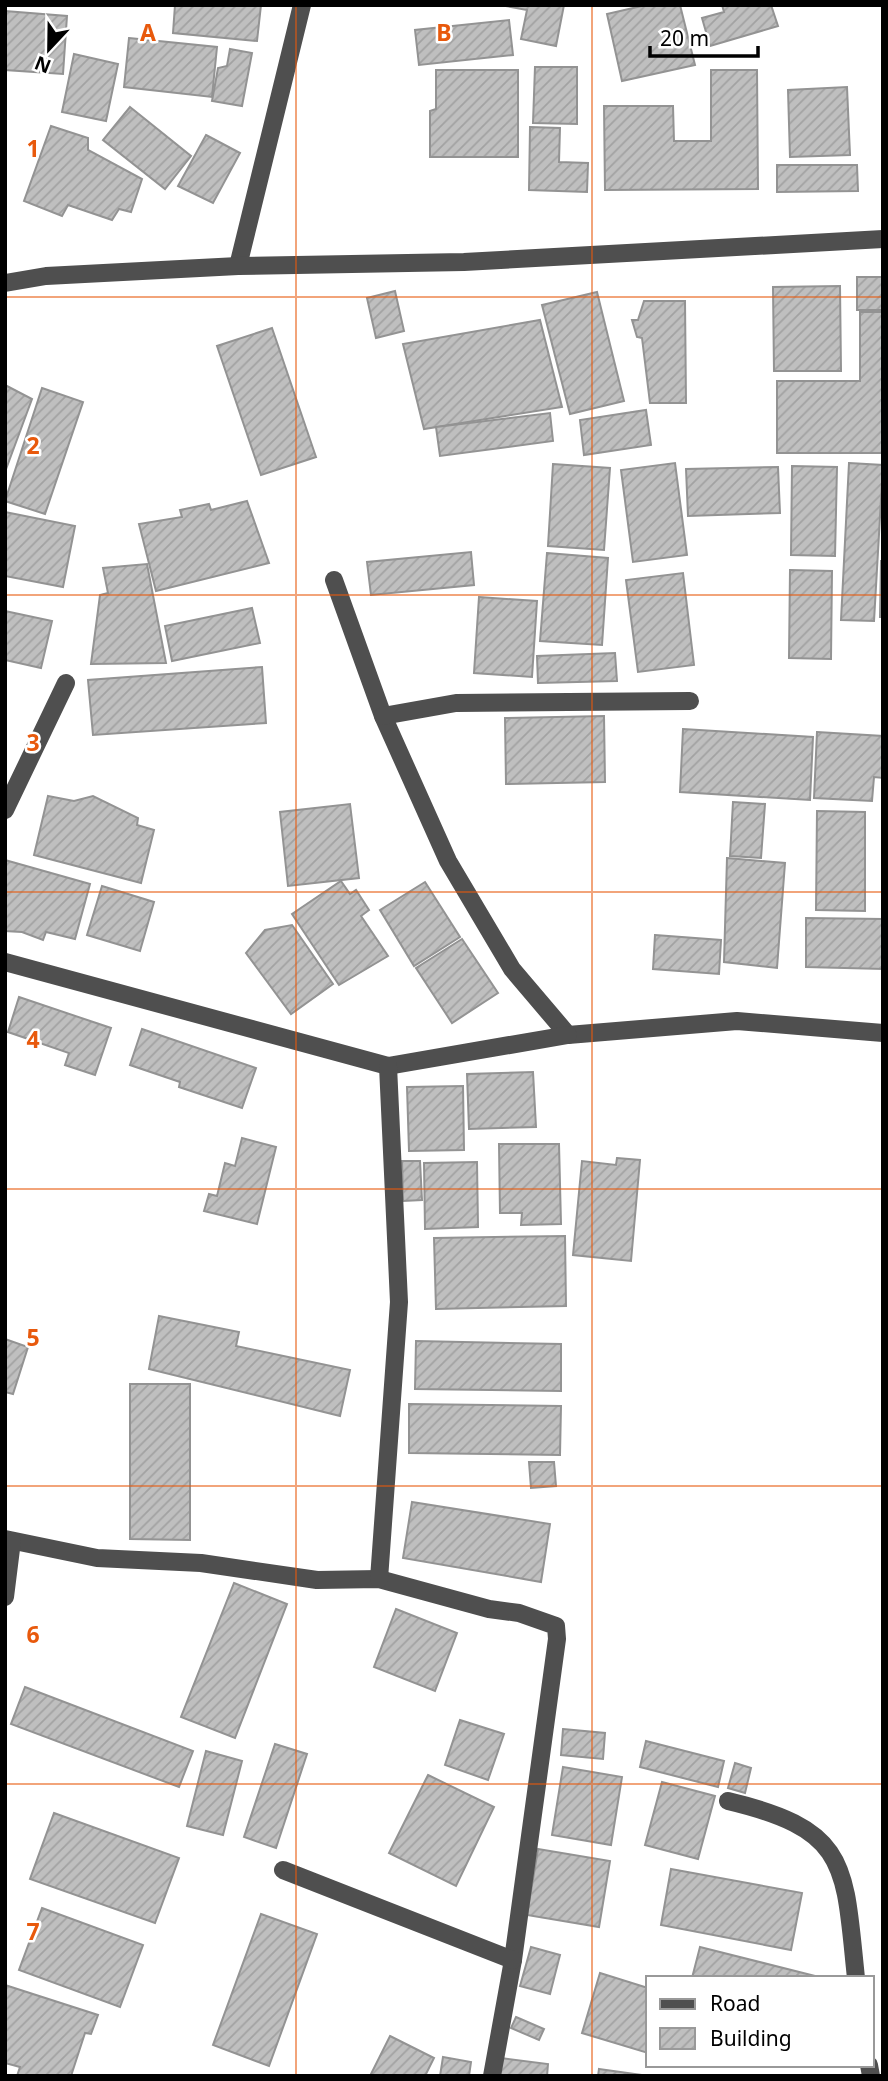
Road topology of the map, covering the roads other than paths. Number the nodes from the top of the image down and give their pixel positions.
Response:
1 (302, 5) edge
2 (883, 239) edge
3 (239, 266) junction
4 (5, 282) edge
5 (334, 580) dead end
6 (66, 683) dead end
7 (690, 701) dead end
8 (383, 716) junction
9 (5, 810) edge
10 (7, 967) edge
11 (883, 1033) edge
12 (568, 1035) junction
13 (388, 1066) junction
14 (9, 1540) edge
15 (379, 1578) junction
16 (5, 1597) edge
17 (728, 1801) dead end
18 (284, 1870) dead end
19 (513, 1959) junction
20 (856, 1976) edge
21 (492, 2076) edge

1 - 3 street
2 - 3 street
3 - 4 street
5 - 8 street
6 - 9 street
7 - 8 street
8 - 12 street
10 - 13 street
11 - 12 street
12 - 13 street
13 - 15 street
14 - 15 street
14 - 16 street
15 - 19 street
17 - 20 street
18 - 19 street
19 - 21 street

